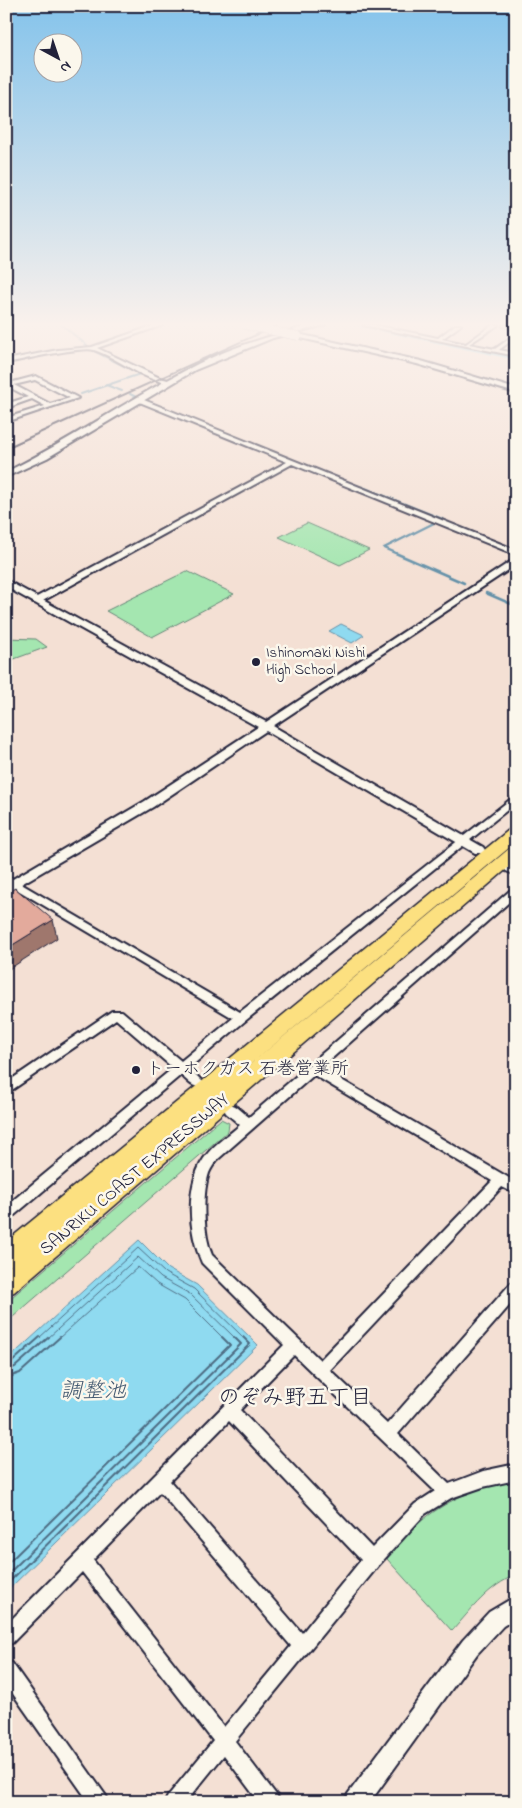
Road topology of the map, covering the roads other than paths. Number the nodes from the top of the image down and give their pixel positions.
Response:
1 (39, 409) edge
2 (123, 409) edge
3 (162, 409) edge
4 (6, 420) edge
5 (292, 462) junction
6 (6, 475) edge
7 (516, 553) edge
8 (516, 561) edge
9 (6, 583) edge
10 (36, 601) junction
11 (266, 726) junction
12 (516, 798) edge
13 (516, 832) edge
14 (464, 841) junction
15 (479, 850) dead end
16 (514, 864) edge
17 (9, 884) edge
18 (516, 890) edge
19 (241, 1018) junction
20 (180, 1068) junction
21 (314, 1069) junction
22 (198, 1082) dead end
23 (6, 1089) edge
24 (230, 1110) dead end
25 (249, 1125) junction
26 (501, 1180) junction
27 (516, 1189) edge
28 (6, 1214) edge
29 (6, 1256) edge
30 (6, 1284) edge
31 (516, 1288) edge
32 (294, 1345) junction
33 (321, 1370) junction
34 (229, 1410) junction
35 (388, 1434) junction
36 (516, 1472) edge
37 (160, 1481) junction
38 (447, 1492) junction
39 (82, 1559) junction
40 (372, 1560) junction
41 (516, 1606) edge
42 (6, 1637) edge
43 (302, 1646) junction
44 (6, 1669) edge
45 (223, 1741) junction
46 (100, 1802) edge
47 (174, 1802) edge
48 (271, 1802) edge
49 (356, 1802) edge

1 - 4 street
2 - 6 street
3 - 5 street
5 - 7 street
5 - 10 street
8 - 11 street
9 - 10 street
10 - 11 street
11 - 14 street
11 - 17 street
12 - 14 street
13 - 29 highway, SANRIKU COAST EXPRESSWAY
14 - 15 street
14 - 19 street
16 - 30 highway, SANRIKU COAST EXPRESSWAY
17 - 19 street
18 - 21 street
19 - 20 street
20 - 22 street
20 - 23 street
20 - 28 street
21 - 25 street
21 - 26 street
24 - 25 street
25 - 32 street
26 - 27 street
26 - 33 street
31 - 35 street
32 - 33 street
32 - 34 street
33 - 35 street
34 - 37 street
34 - 40 street
35 - 38 street
36 - 38 street
37 - 39 street
37 - 43 street
38 - 40 street
39 - 42 street
39 - 45 street
40 - 43 street
41 - 49 street
43 - 45 street
44 - 46 street
45 - 47 street
45 - 48 street

